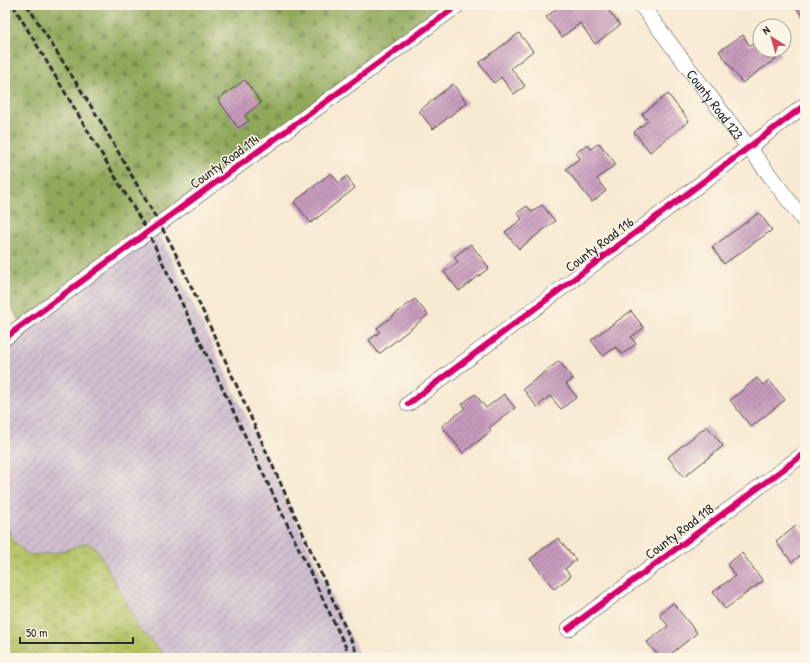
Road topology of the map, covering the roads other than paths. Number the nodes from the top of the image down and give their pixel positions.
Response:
1 (458, 5) edge
2 (641, 5) edge
3 (805, 105) edge
4 (748, 147) junction
5 (805, 222) edge
6 (5, 338) edge
7 (408, 404) dead end
8 (805, 453) edge
9 (568, 629) dead end

1 - 6 street, County Road 114
2 - 4 street, County Road 123
3 - 4 street, County Road 116
4 - 5 street, County Road 123
4 - 7 street, County Road 116
8 - 9 street, County Road 118

